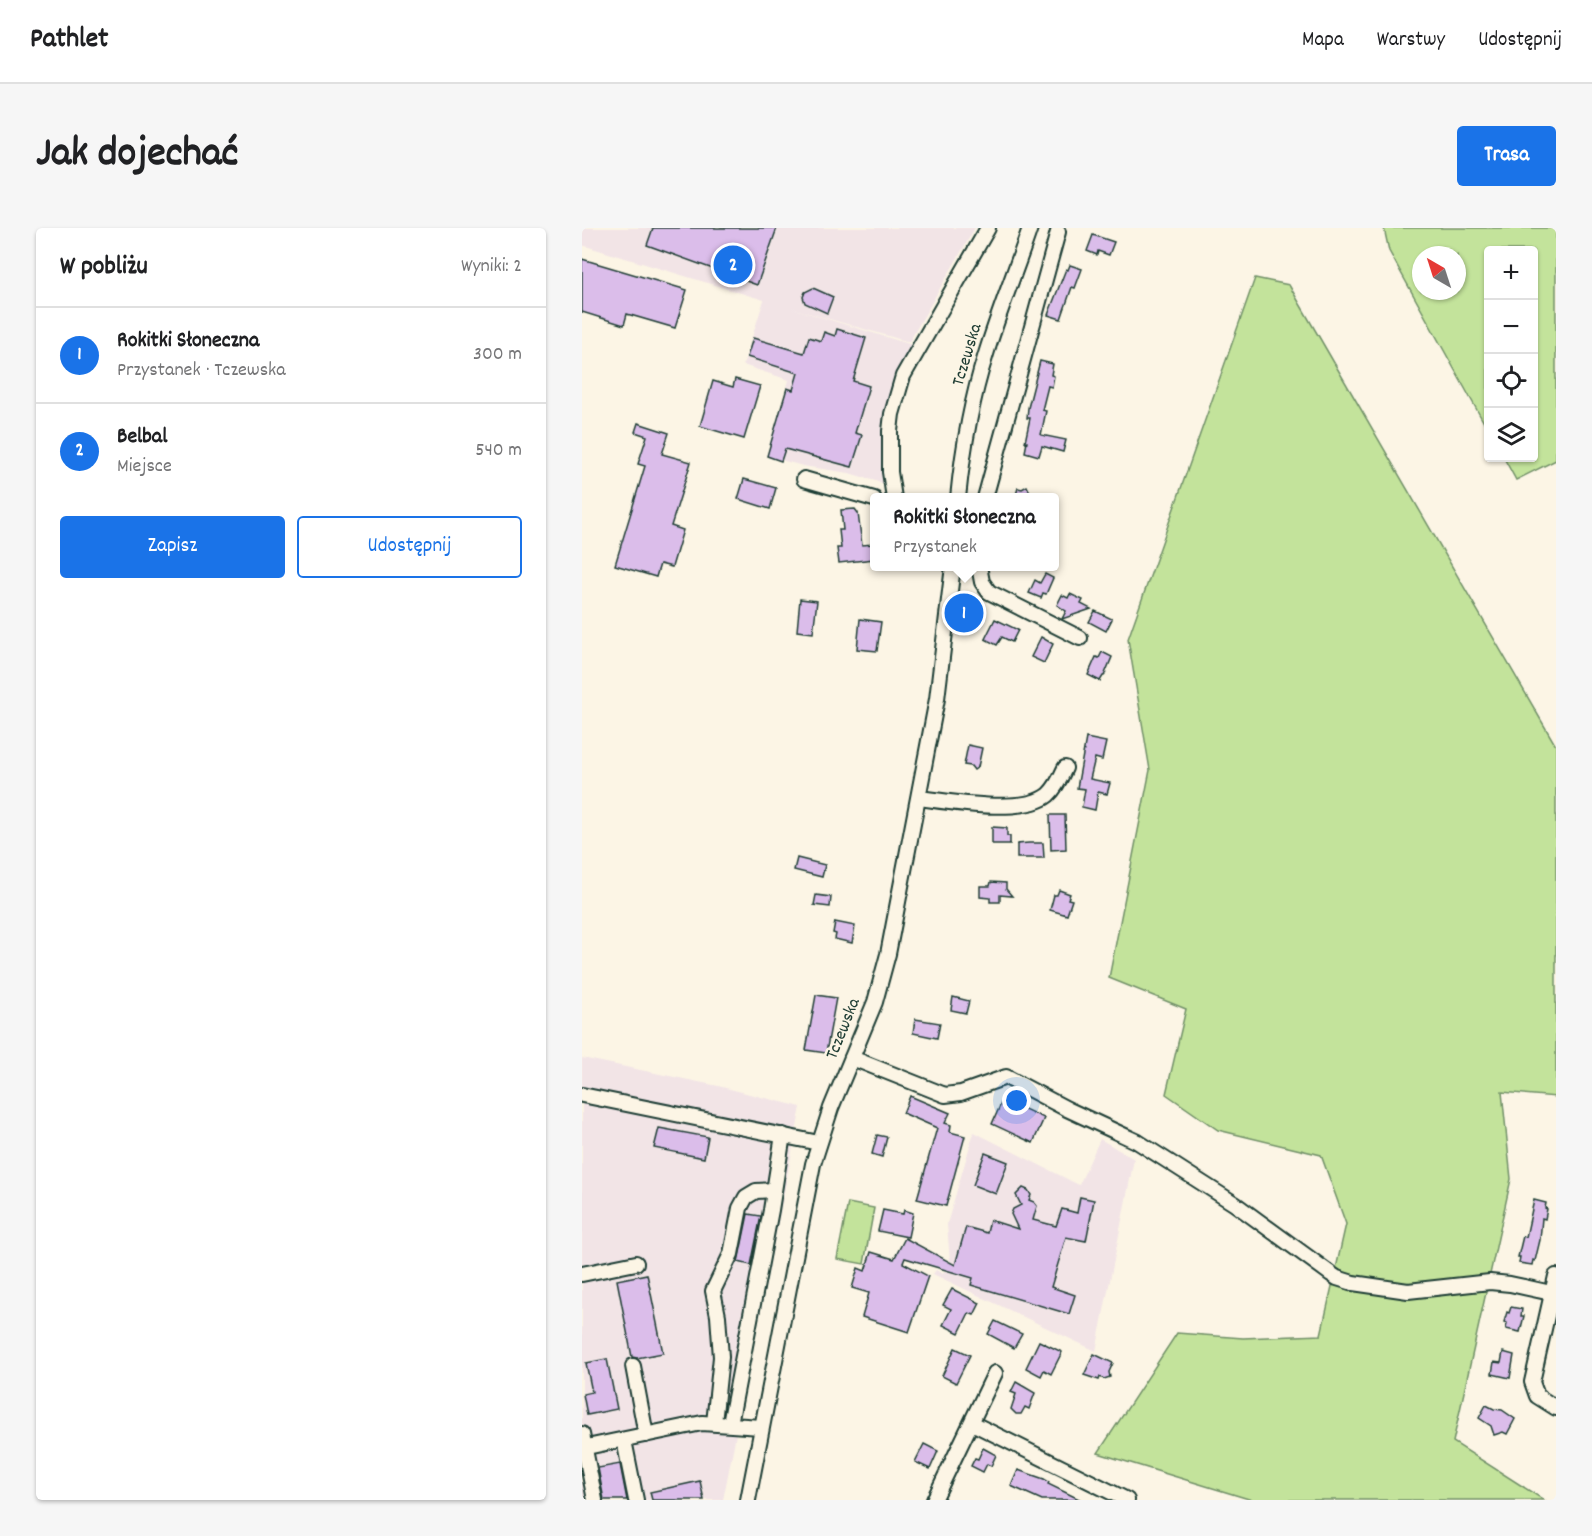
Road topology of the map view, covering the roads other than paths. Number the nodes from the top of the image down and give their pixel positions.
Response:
1 (988, 228) edge
2 (1030, 228) edge
3 (1057, 231) edge
4 (804, 479) dead end
5 (893, 493) edge
6 (959, 493) edge
7 (986, 493) edge
8 (870, 498) edge
9 (952, 571) edge
10 (980, 571) edge
11 (1080, 639) dead end
12 (1065, 768) dead end
13 (919, 798) junction
14 (852, 1058) junction
15 (582, 1095) edge
16 (783, 1135) junction
17 (819, 1143) junction
18 (774, 1190) junction
19 (636, 1263) dead end
20 (582, 1274) edge
21 (1556, 1276) edge
22 (1554, 1294) edge
23 (633, 1366) dead end
24 (995, 1373) dead end
25 (1556, 1408) edge
26 (714, 1423) junction
27 (972, 1423) junction
28 (730, 1424) junction
29 (761, 1427) junction
30 (646, 1435) junction
31 (624, 1440) junction
32 (583, 1443) edge
33 (595, 1500) edge
34 (636, 1500) edge
35 (748, 1500) edge
36 (934, 1500) edge
37 (1127, 1500) edge

1 - 5 street
2 - 6 street, Tczewska
3 - 7 street
4 - 8 street
9 - 13 street, Tczewska
10 - 11 street
12 - 13 street
13 - 14 street, Tczewska
14 - 17 street, Tczewska
14 - 22 street
15 - 16 street
16 - 17 street
16 - 18 street
17 - 29 street, Tczewska
18 - 26 street
18 - 28 street
19 - 20 street
21 - 22 street
22 - 25 street
23 - 30 street
24 - 27 street
26 - 28 street
26 - 30 street
27 - 36 street
27 - 37 street
28 - 29 street
29 - 35 street, Tczewska
30 - 31 street
31 - 32 street
31 - 34 street
32 - 33 street

